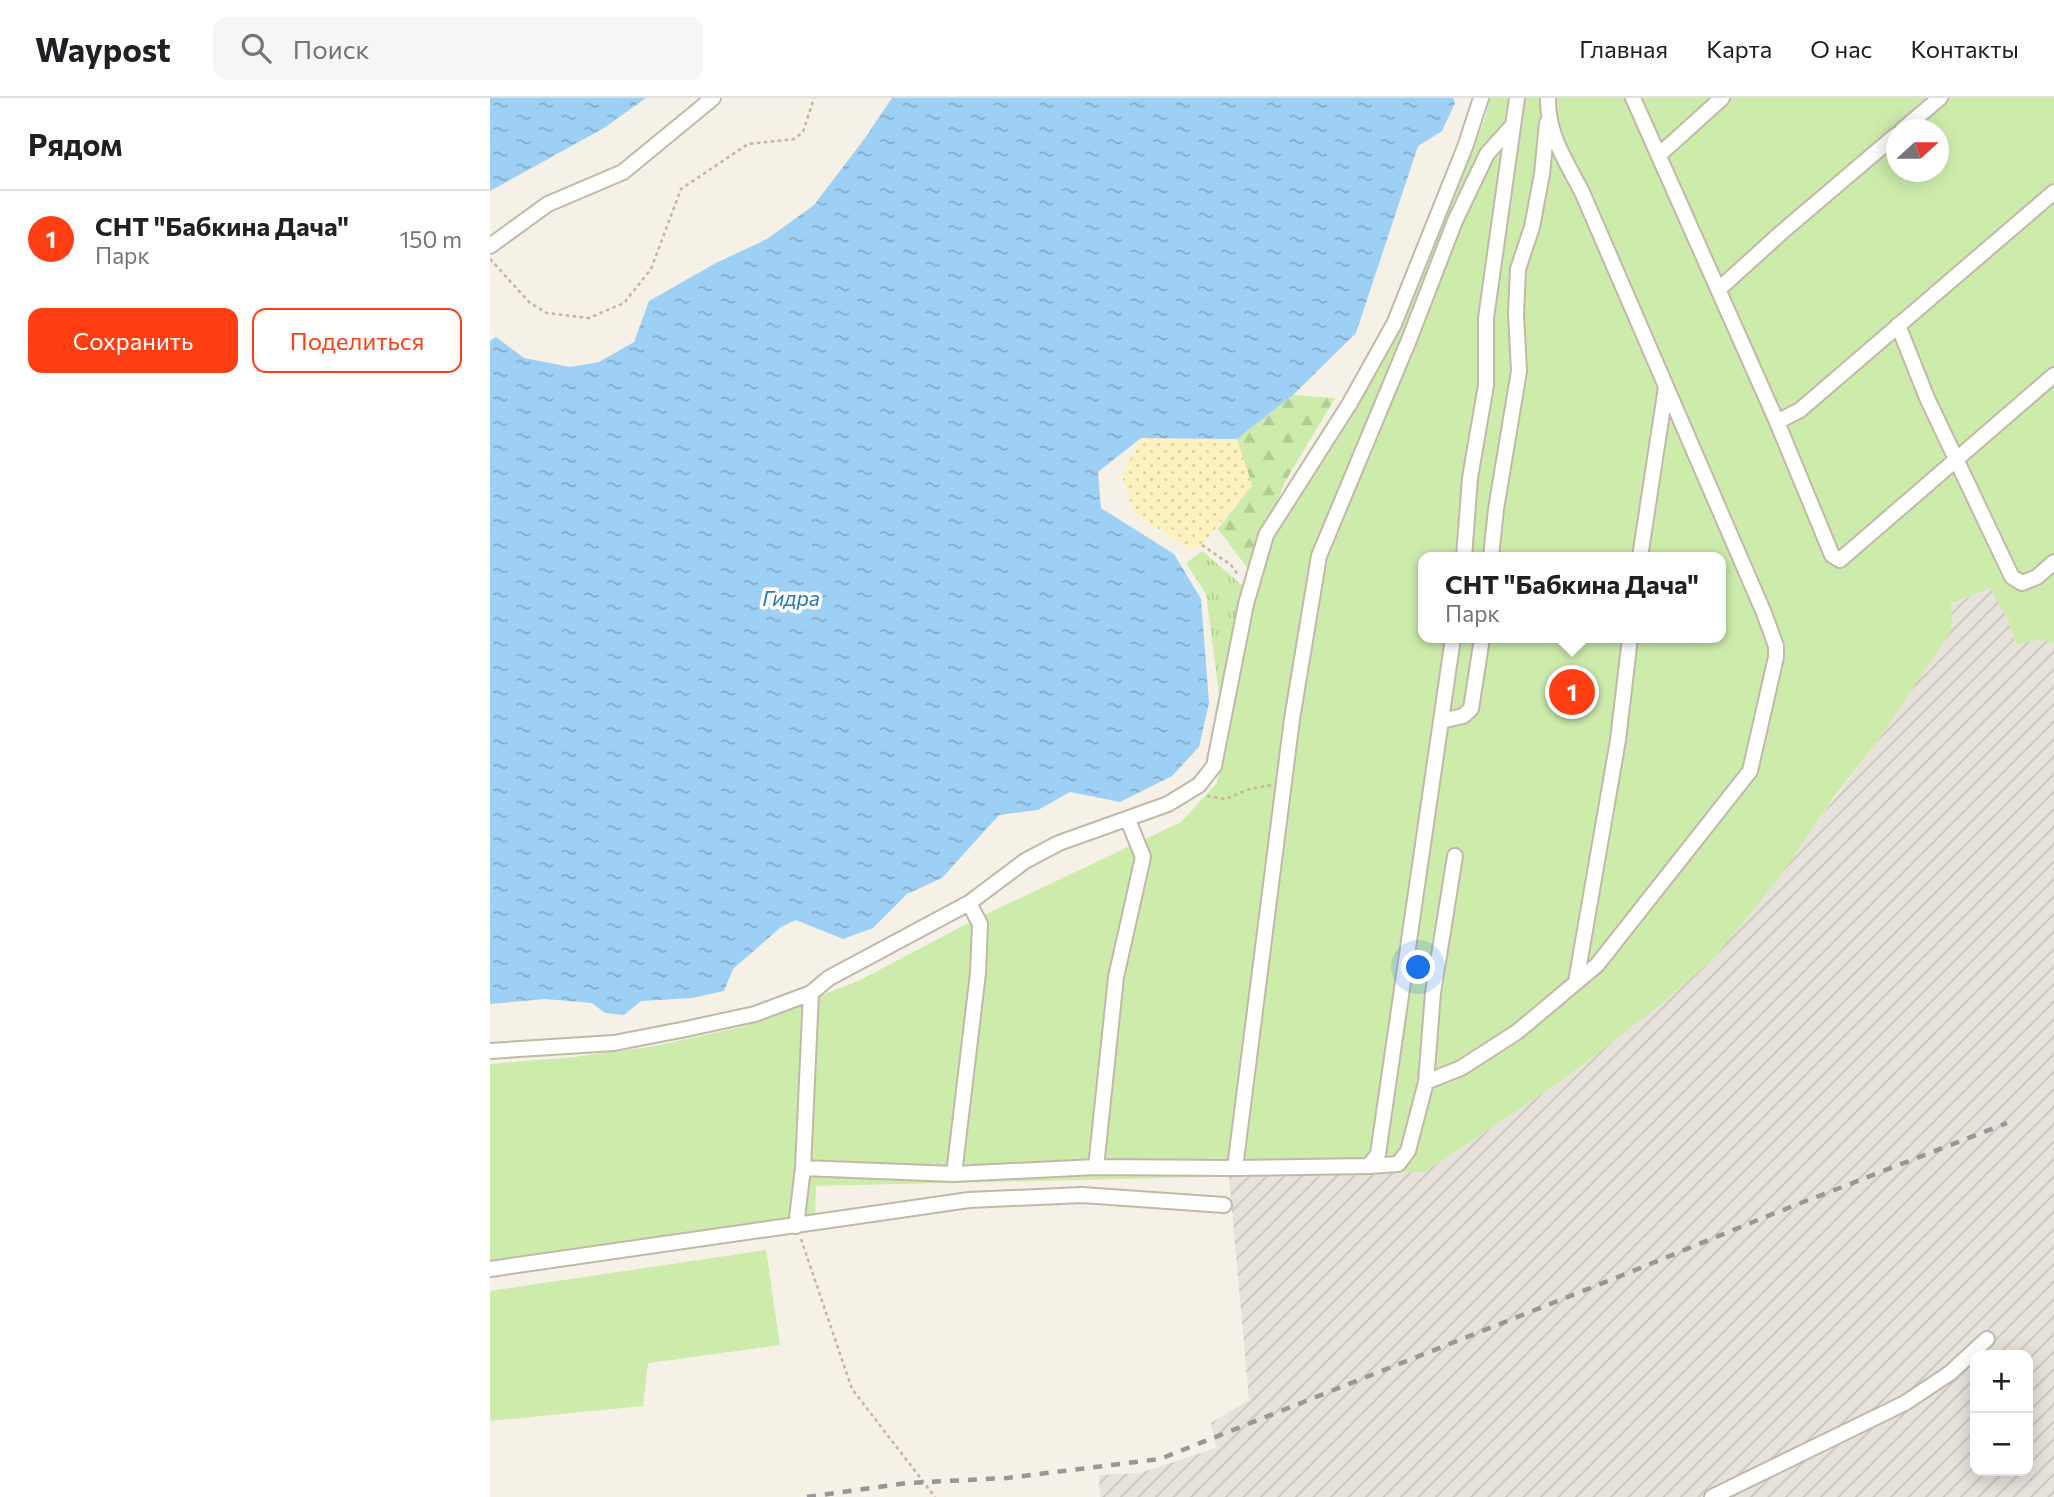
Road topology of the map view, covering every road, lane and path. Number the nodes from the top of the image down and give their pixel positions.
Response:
1 (713, 98) edge
2 (814, 98) edge
3 (1481, 98) edge
4 (1517, 98) edge
5 (1548, 98) edge
6 (1633, 98) edge
7 (1722, 98) edge
8 (1940, 98) edge
9 (1547, 118) junction
10 (1915, 119) edge
11 (1513, 125) junction
12 (1886, 144) edge
13 (1659, 156) junction
14 (2054, 192) edge
15 (490, 246) edge
16 (490, 259) edge
17 (1719, 289) junction
18 (1898, 325) junction
19 (2054, 375) edge
20 (1666, 386) junction
21 (1777, 422) junction
22 (1957, 460) junction
23 (1202, 545) dead end
24 (1464, 552) edge
25 (1491, 552) edge
26 (1641, 552) edge
27 (2054, 562) edge
28 (1250, 589) junction
29 (1452, 643) edge
30 (1481, 643) edge
31 (1629, 643) edge
32 (1441, 721) junction
33 (1284, 782) junction
34 (1187, 793) junction
35 (1128, 820) junction
36 (1455, 856) dead end
37 (969, 903) junction
38 (1576, 982) junction
39 (811, 993) junction
40 (490, 1051) edge
41 (1426, 1082) junction
42 (1369, 1166) junction
43 (1096, 1167) junction
44 (803, 1168) junction
45 (1235, 1168) junction
46 (954, 1174) junction
47 (1224, 1205) dead end
48 (796, 1226) junction
49 (490, 1269) edge
50 (1987, 1339) dead end
51 (935, 1497) edge
52 (1712, 1497) edge

1 - 15 street
2 - 16 path
3 - 28 street
4 - 11 street
5 - 9 street
6 - 13 street
7 - 13 street
8 - 10 street
9 - 20 street
9 - 25 street
11 - 24 street
11 - 33 street
12 - 17 street
13 - 17 street
14 - 18 street
17 - 21 street
18 - 21 street
18 - 22 street
19 - 22 street
20 - 26 street
20 - 38 street
21 - 22 street
22 - 27 street
23 - 28 path
28 - 34 street
29 - 32 street
30 - 32 street
31 - 38 street
32 - 42 street
33 - 34 path
33 - 45 street
34 - 35 street
35 - 37 street
35 - 43 street
36 - 41 street
37 - 39 street
37 - 46 street
38 - 41 street
39 - 40 street
39 - 44 street
41 - 42 street
42 - 45 street
43 - 45 street
43 - 46 street
44 - 46 street
44 - 48 street
47 - 48 street
48 - 49 street
48 - 51 path
50 - 52 street

